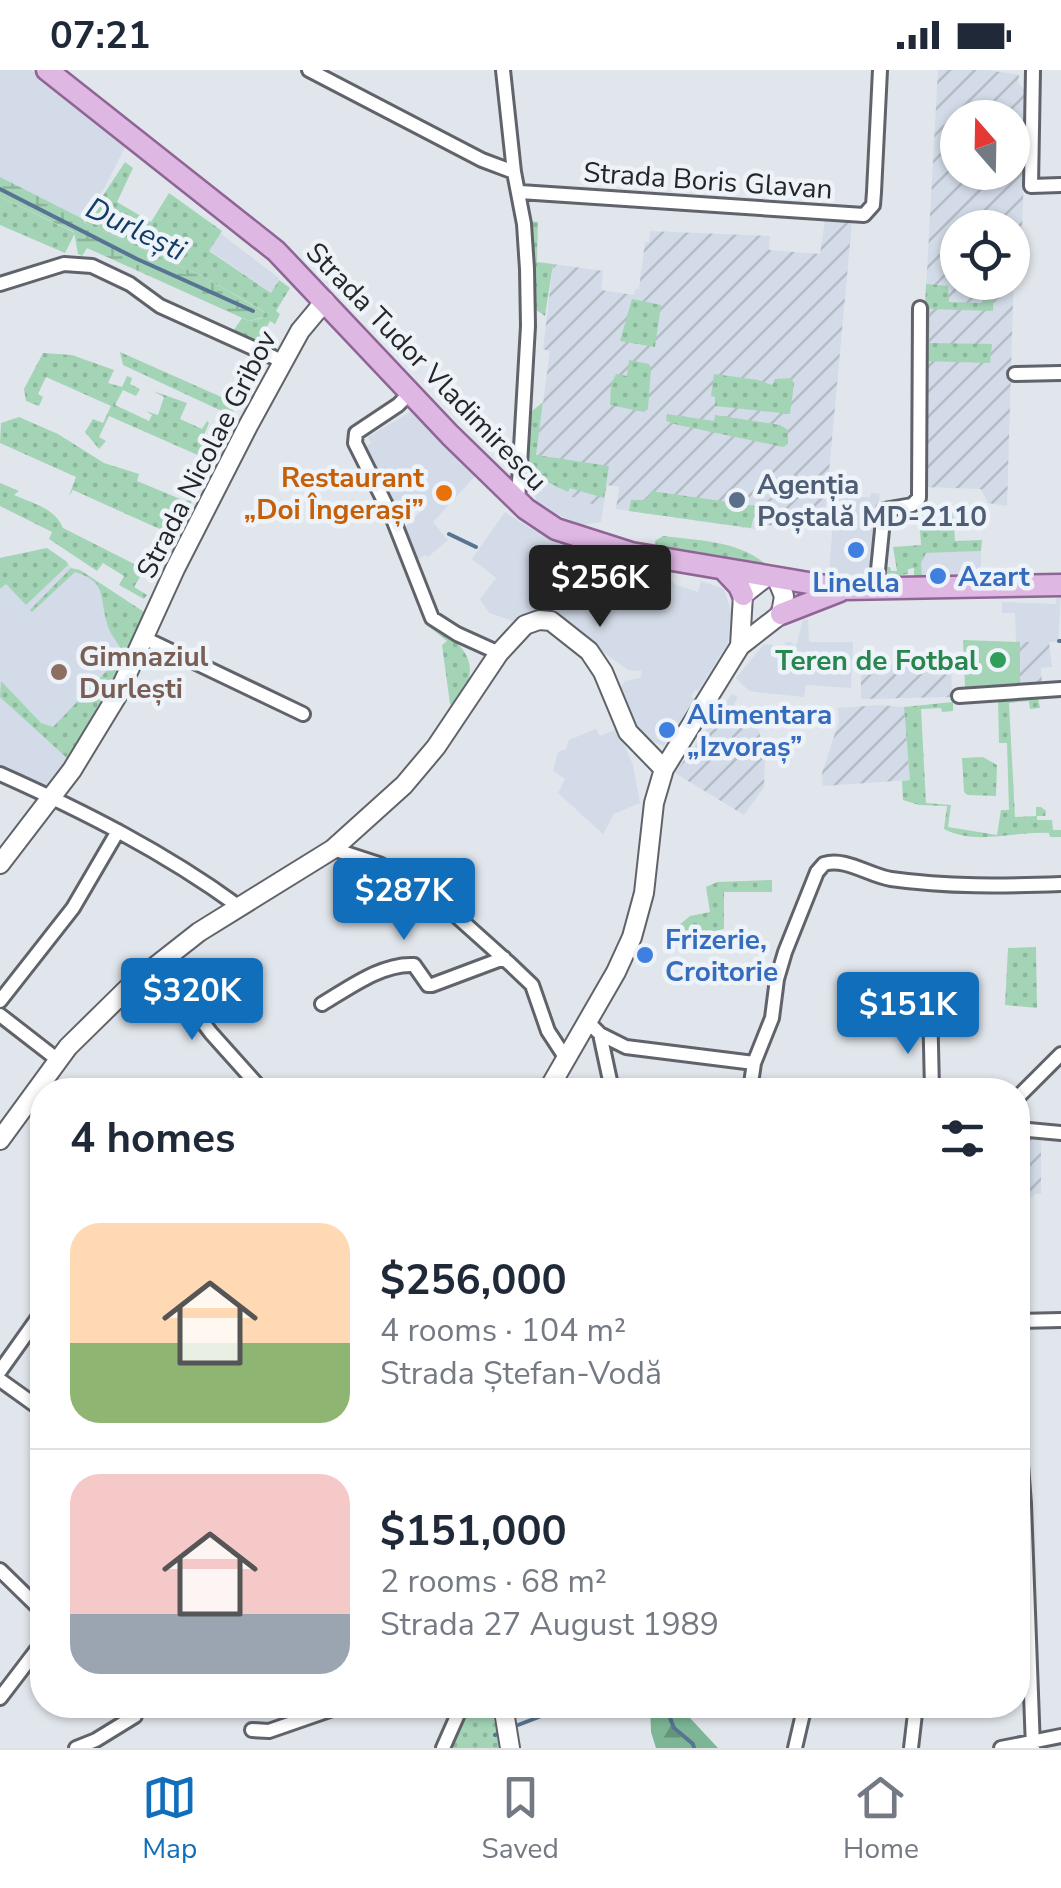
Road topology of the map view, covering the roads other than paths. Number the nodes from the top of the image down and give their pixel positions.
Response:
1 (47, 70) edge
2 (309, 70) edge
3 (503, 70) edge
4 (880, 70) edge
5 (1033, 70) edge
6 (514, 172) junction
7 (1061, 186) edge
8 (520, 192) junction
9 (0, 284) edge
10 (325, 301) junction
11 (920, 308) dead end
12 (284, 362) junction
13 (1061, 373) edge
14 (1015, 374) dead end
15 (409, 394) junction
16 (518, 501) junction
17 (724, 570) junction
18 (772, 578) junction
19 (1061, 585) edge
20 (844, 589) junction
21 (876, 590) junction
22 (742, 595) junction
23 (781, 614) junction
24 (144, 638) junction
25 (740, 646) junction
26 (500, 653) junction
27 (1061, 689) edge
28 (959, 696) dead end
29 (303, 714) dead end
30 (664, 769) junction
31 (0, 774) edge
32 (51, 797) junction
33 (118, 831) junction
34 (333, 849) junction
35 (0, 864) edge
36 (1061, 884) edge
37 (238, 906) junction
38 (504, 958) junction
39 (158, 963) junction
40 (910, 997) dead end
41 (0, 1001) edge
42 (322, 1004) dead end
43 (0, 1015) edge
44 (594, 1027) junction
45 (1061, 1054) edge
46 (565, 1056) junction
47 (58, 1060) junction
48 (754, 1064) junction
49 (45, 1078) edge
50 (251, 1078) edge
51 (554, 1078) edge
52 (609, 1078) edge
53 (752, 1078) edge
54 (932, 1078) edge
55 (1030, 1085) edge
56 (30, 1099) edge
57 (1030, 1130) edge
58 (1061, 1132) edge
59 (0, 1140) edge
60 (1061, 1320) edge
61 (1030, 1321) edge
62 (30, 1331) edge
63 (0, 1379) edge
64 (30, 1401) edge
65 (0, 1570) edge
66 (30, 1599) edge
67 (30, 1659) edge
68 (1030, 1665) edge
69 (0, 1698) edge
70 (132, 1718) edge
71 (306, 1718) edge
72 (456, 1718) edge
73 (505, 1718) edge
74 (802, 1718) edge
75 (914, 1718) edge
76 (252, 1730) dead end
77 (1061, 1736) edge
78 (1033, 1746) edge
79 (76, 1748) edge
80 (443, 1748) edge
81 (510, 1748) edge
82 (795, 1748) edge
83 (911, 1748) edge
84 (1000, 1748) edge

1 - 10 main road, Strada Tudor Vladimirescu
2 - 6 street
3 - 6 street
4 - 8 street, Strada Boris Glavan
5 - 7 street
6 - 8 street
8 - 16 street
9 - 12 street
10 - 12 street, Strada Nicolae Gribov
10 - 15 main road, Strada Tudor Vladimirescu
11 - 21 street
12 - 24 street, Strada Nicolae Gribov
13 - 14 street
15 - 16 main road, Strada Tudor Vladimirescu
15 - 26 street
16 - 17 main road, Strada Tudor Vladimirescu
17 - 18 main road, Strada Tudor Vladimirescu
17 - 22 main road
18 - 20 main road, Strada Tudor Vladimirescu
18 - 22 street
18 - 23 street
19 - 21 main road, Strada Tudor Vladimirescu
20 - 21 main road, Strada Tudor Vladimirescu
20 - 23 main road
22 - 25 street
23 - 25 street
24 - 29 street
24 - 32 street, Strada Nicolae Gribov
25 - 30 street
26 - 30 street
26 - 34 street
27 - 28 street
30 - 44 street
31 - 32 street
32 - 33 street
32 - 35 street, Strada Nicolae Gribov
33 - 37 street
33 - 41 street
34 - 37 street
34 - 38 street
36 - 48 street
37 - 39 street
38 - 42 street
38 - 46 street
39 - 47 street
39 - 50 street
40 - 54 street
43 - 47 street
44 - 46 street
44 - 48 street
44 - 52 street
45 - 55 street
46 - 51 street
47 - 49 street
48 - 53 street
56 - 59 street
57 - 58 street
60 - 61 street
62 - 63 street
63 - 64 street
65 - 66 street
67 - 69 street
68 - 78 street
70 - 79 street
71 - 76 street
72 - 80 street
73 - 81 street
74 - 82 street
75 - 83 street
77 - 78 street
78 - 84 street

